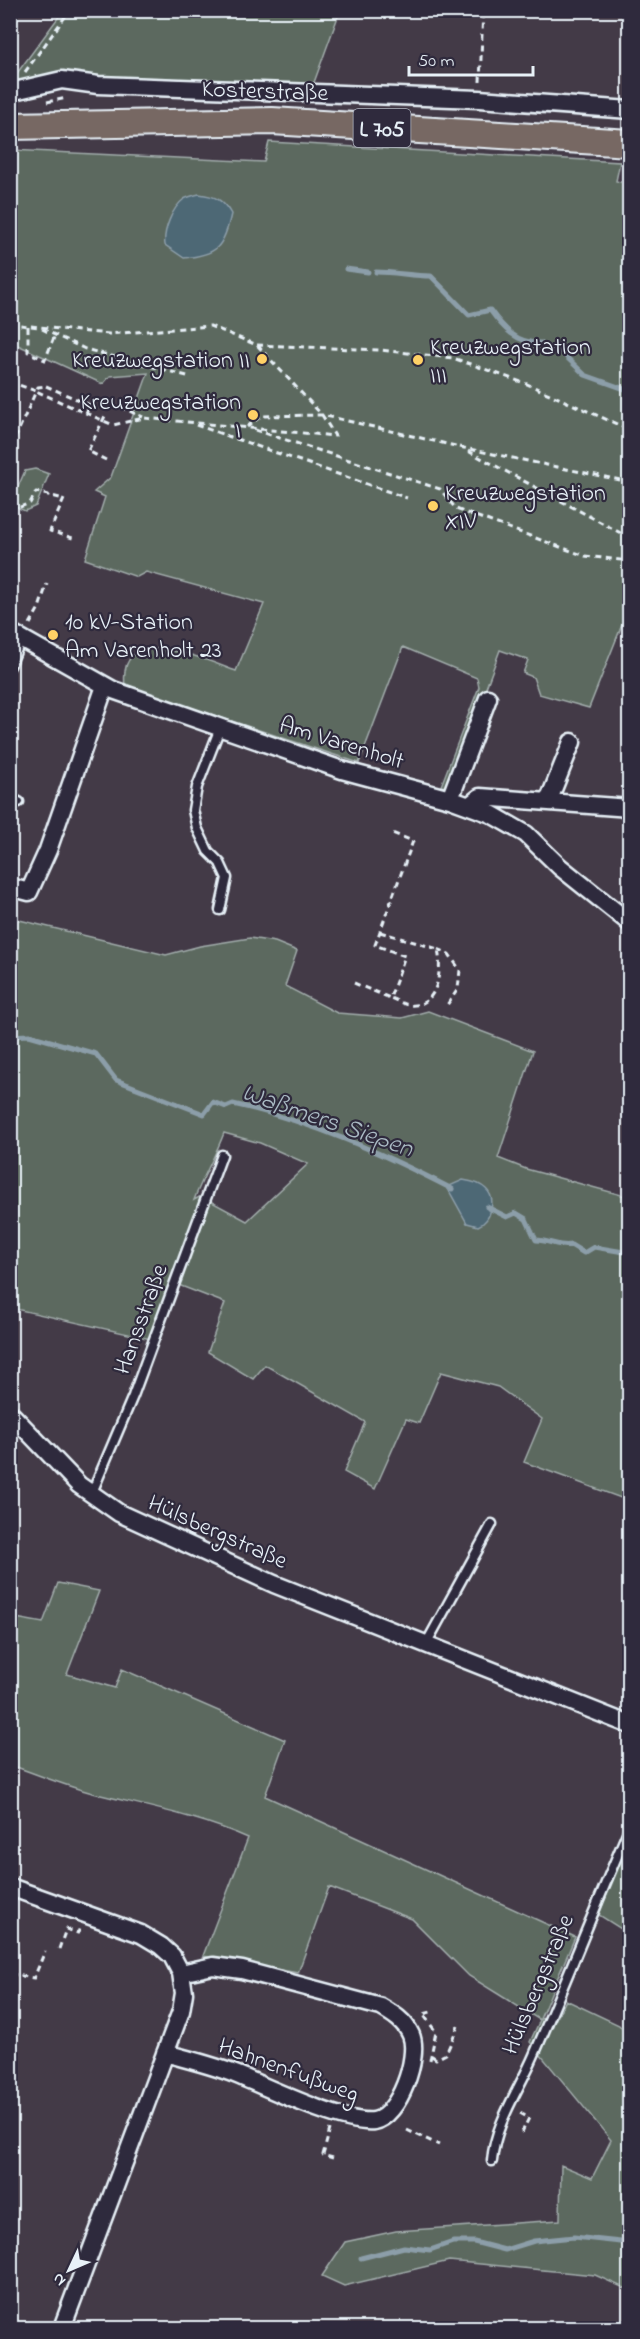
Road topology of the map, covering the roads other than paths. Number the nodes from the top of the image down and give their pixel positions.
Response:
1 (11, 92) edge
2 (630, 110) edge
3 (10, 126) edge
4 (630, 143) edge
5 (16, 636) edge
6 (10, 666) edge
7 (105, 686) junction
8 (488, 698) dead end
9 (220, 728) junction
10 (572, 742) dead end
11 (450, 799) junction
12 (548, 802) junction
13 (470, 805) junction
14 (630, 808) edge
15 (10, 887) edge
16 (220, 910) dead end
17 (630, 923) edge
18 (222, 1155) dead end
19 (13, 1420) edge
20 (91, 1495) junction
21 (492, 1524) dead end
22 (426, 1644) junction
23 (630, 1725) edge
24 (630, 1826) edge
25 (10, 1887) edge
26 (181, 1972) junction
27 (165, 2053) junction
28 (492, 2161) dead end
29 (62, 2328) edge

1 - 2 street, Kosterstraße
3 - 4 main road, Kosterstraße / L 705
5 - 6 lane
5 - 7 street, Am Varenholt
7 - 9 street, Am Varenholt
7 - 15 street
8 - 11 street
9 - 11 street, Am Varenholt
9 - 16 lane
10 - 12 street
11 - 13 street, Am Varenholt
12 - 13 street
12 - 14 street
13 - 17 street, Am Varenholt
18 - 20 lane, Hansstraße
19 - 20 street, Hülsbergstraße
20 - 22 street, Hülsbergstraße
21 - 22 lane
22 - 23 street, Hülsbergstraße
24 - 28 lane, Hülsbergstraße
25 - 26 street
26 - 27 street
26 - 27 street, Hahnenfußweg
27 - 29 street

